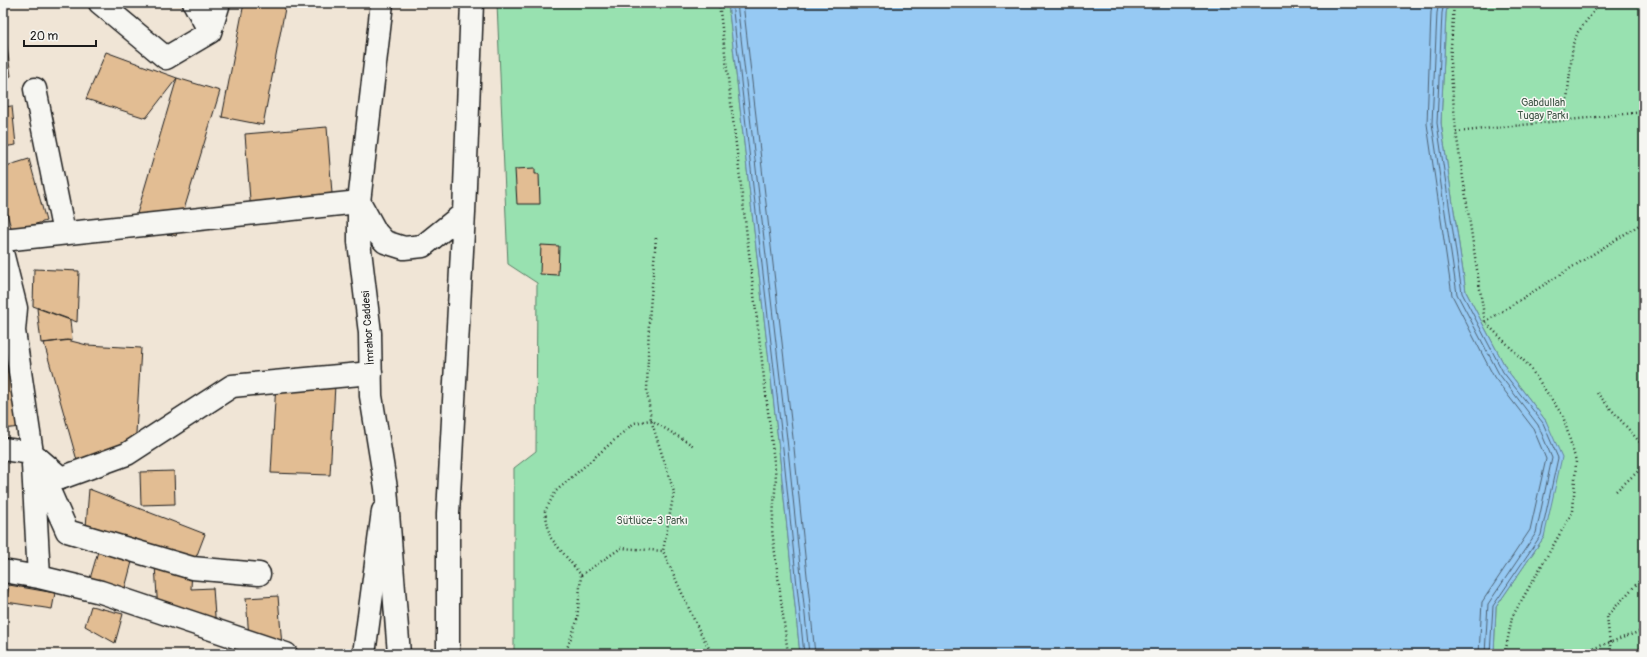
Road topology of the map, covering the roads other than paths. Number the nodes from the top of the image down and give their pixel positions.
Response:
1 (100, 3) edge
2 (194, 3) edge
3 (219, 3) edge
4 (382, 3) edge
5 (472, 4) edge
6 (210, 32) junction
7 (35, 89) dead end
8 (359, 202) junction
9 (464, 213) junction
10 (64, 233) junction
11 (3, 240) edge
12 (3, 256) edge
13 (371, 373) junction
14 (3, 449) edge
15 (32, 453) junction
16 (386, 488) junction
17 (3, 571) edge
18 (259, 574) dead end
19 (39, 577) junction
20 (286, 654) edge
21 (364, 654) edge
22 (399, 654) edge
23 (448, 654) edge

1 - 6 street
2 - 6 street
3 - 6 street
4 - 8 street, İmrahor Caddesi
5 - 9 street
7 - 10 street
8 - 9 street
8 - 10 street
8 - 13 street, İmrahor Caddesi
9 - 23 street
10 - 11 street
12 - 15 street
13 - 15 street
13 - 16 street, İmrahor Caddesi
14 - 15 street
15 - 18 street
15 - 19 street
16 - 21 street
16 - 22 street, İmrahor Caddesi
17 - 19 street
19 - 20 street

